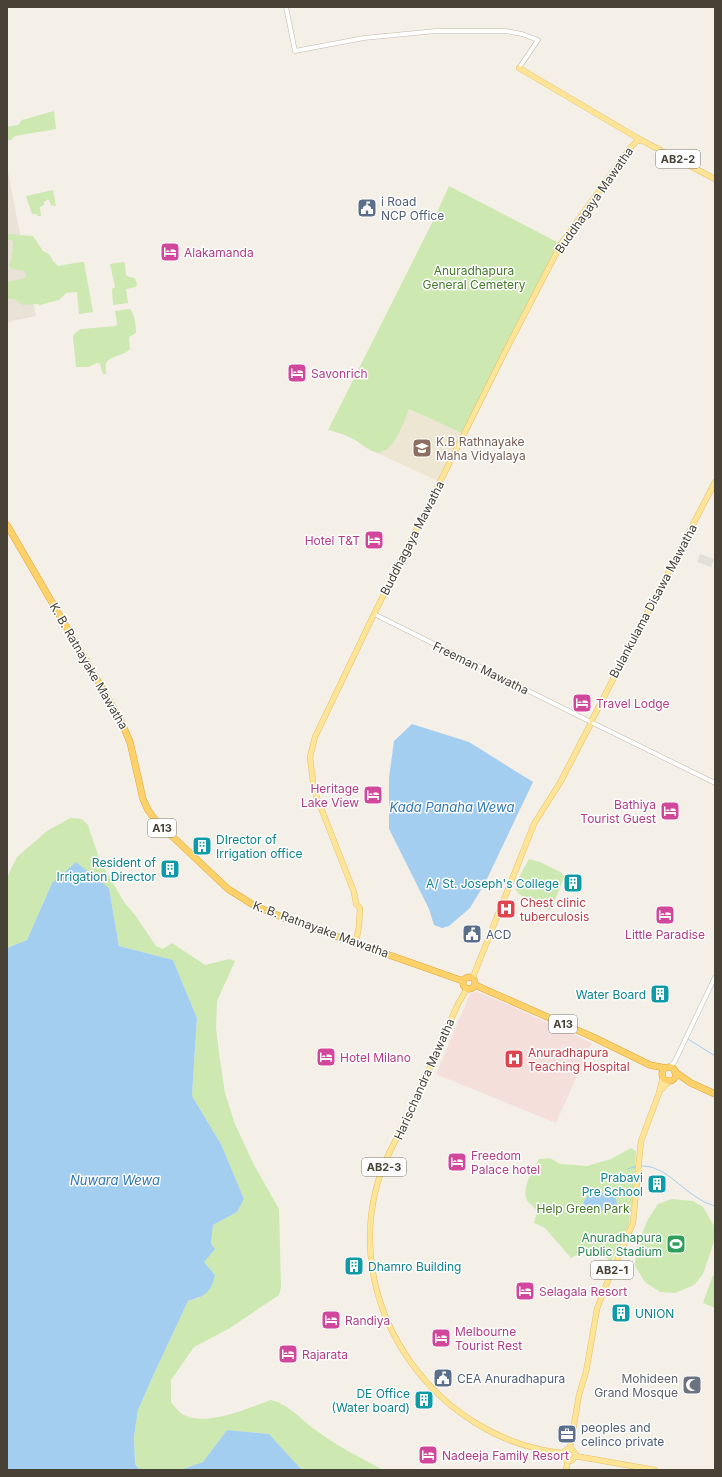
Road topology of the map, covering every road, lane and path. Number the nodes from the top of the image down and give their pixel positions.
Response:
1 (286, 7) edge
2 (519, 68) joint
3 (641, 140) junction
4 (715, 178) edge
5 (715, 482) edge
6 (7, 525) edge
7 (374, 614) junction
8 (591, 722) junction
9 (715, 783) edge
10 (356, 942) junction
11 (473, 977) junction
12 (715, 977) edge
13 (463, 981) junction
14 (475, 985) junction
15 (467, 988) junction
16 (650, 1065) junction
17 (671, 1069) junction
18 (663, 1076) junction
19 (671, 1080) junction
20 (691, 1083) junction
21 (659, 1093) junction
22 (715, 1094) edge
23 (570, 1448) junction
24 (562, 1454) junction
25 (575, 1456) junction
26 (568, 1461) junction
27 (566, 1470) edge
28 (655, 1470) edge

1 - 2 street
2 - 3 main road
3 - 4 main road, AB2-2
3 - 7 main road, Buddhagaya Mawatha
5 - 8 main road, Bulankulama Disawa Mawatha
6 - 10 highway, K. B. Ratnayake Mawatha / A13
7 - 8 street, Freeman Mawatha
7 - 10 main road, Buddhagaya Mawatha
8 - 9 street, Freeman Mawatha
8 - 11 main road, Bulankulama Disawa Mawatha
10 - 13 highway, K. B. Ratnayake Mawatha / A13
11 - 13 highway
11 - 14 highway
12 - 17 street
13 - 15 highway
14 - 15 highway
14 - 16 highway, A13
15 - 24 main road, Harischandra Mawatha / AB2-3
16 - 17 highway, A13
16 - 18 highway, A13
17 - 18 highway
17 - 19 highway
17 - 20 highway, A13
18 - 19 highway
18 - 21 main road, AB2-1
19 - 20 highway, A13
19 - 21 main road, AB2-1
20 - 22 highway, A13
21 - 23 main road, AB2-1
23 - 24 main road
23 - 25 main road
24 - 26 main road
25 - 26 main road
25 - 28 main road
26 - 27 main road

